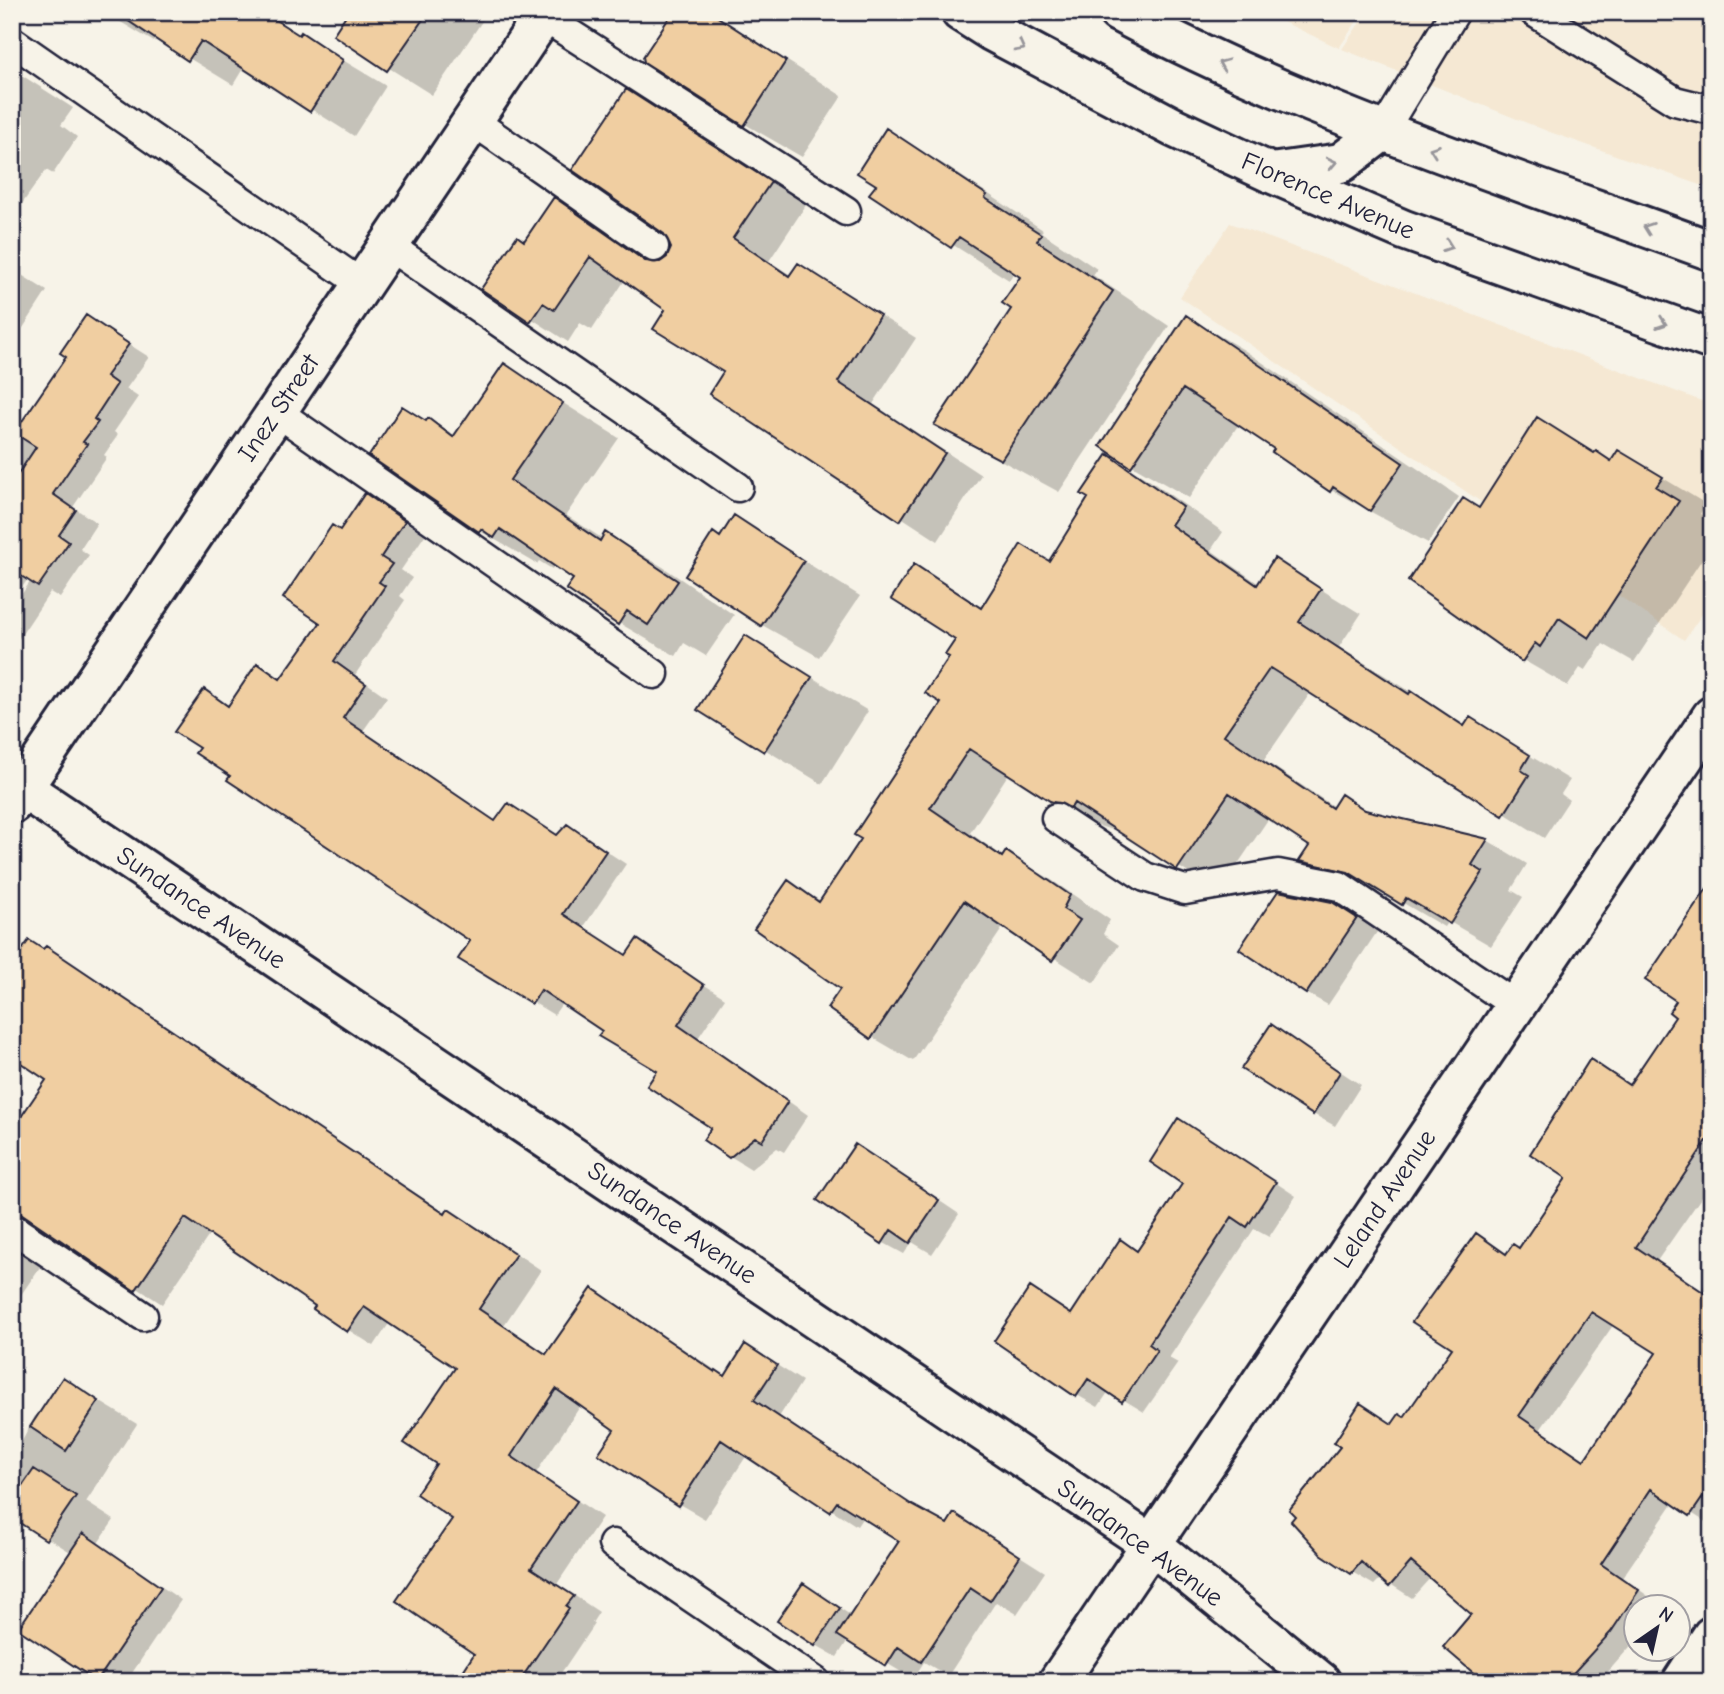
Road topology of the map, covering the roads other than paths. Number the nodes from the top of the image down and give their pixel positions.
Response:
1 (961, 12) edge
2 (1118, 12) edge
3 (1455, 12) edge
4 (1535, 12) edge
5 (542, 14) edge
6 (12, 41) edge
7 (1712, 103) edge
8 (473, 121) junction
9 (1383, 131) junction
10 (1271, 173) junction
11 (846, 211) dead end
12 (389, 246) junction
13 (654, 247) dead end
14 (1712, 251) edge
15 (363, 285) junction
16 (1712, 340) edge
17 (277, 412) junction
18 (738, 487) dead end
19 (654, 674) dead end
20 (1712, 716) edge
21 (16, 791) edge
22 (1056, 818) dead end
23 (1515, 1005) junction
24 (12, 1228) edge
25 (143, 1316) dead end
26 (613, 1544) dead end
27 (1151, 1544) junction
28 (1712, 1636) edge
29 (816, 1682) edge
30 (1058, 1682) edge
31 (1321, 1682) edge
32 (1682, 1682) edge

1 -> 10 street, Florence Avenue
9 -> 2 street
3 - 9 lane
4 - 7 lane
5 - 8 street, Inez Street
5 - 11 lane
6 - 15 lane
8 - 12 street, Inez Street
8 - 13 lane
10 -> 9 street
14 -> 9 street
10 -> 16 street, Florence Avenue
12 - 15 street, Inez Street
12 - 18 lane
15 - 17 street, Inez Street
17 - 19 lane
17 - 21 street, Inez Street
20 - 23 street, Leland Avenue
21 - 27 street, Sundance Avenue
22 - 23 lane
23 - 27 street, Leland Avenue
24 - 25 lane
26 - 29 lane
27 - 30 street, Leland Avenue
27 - 31 street, Sundance Avenue
28 - 32 street

